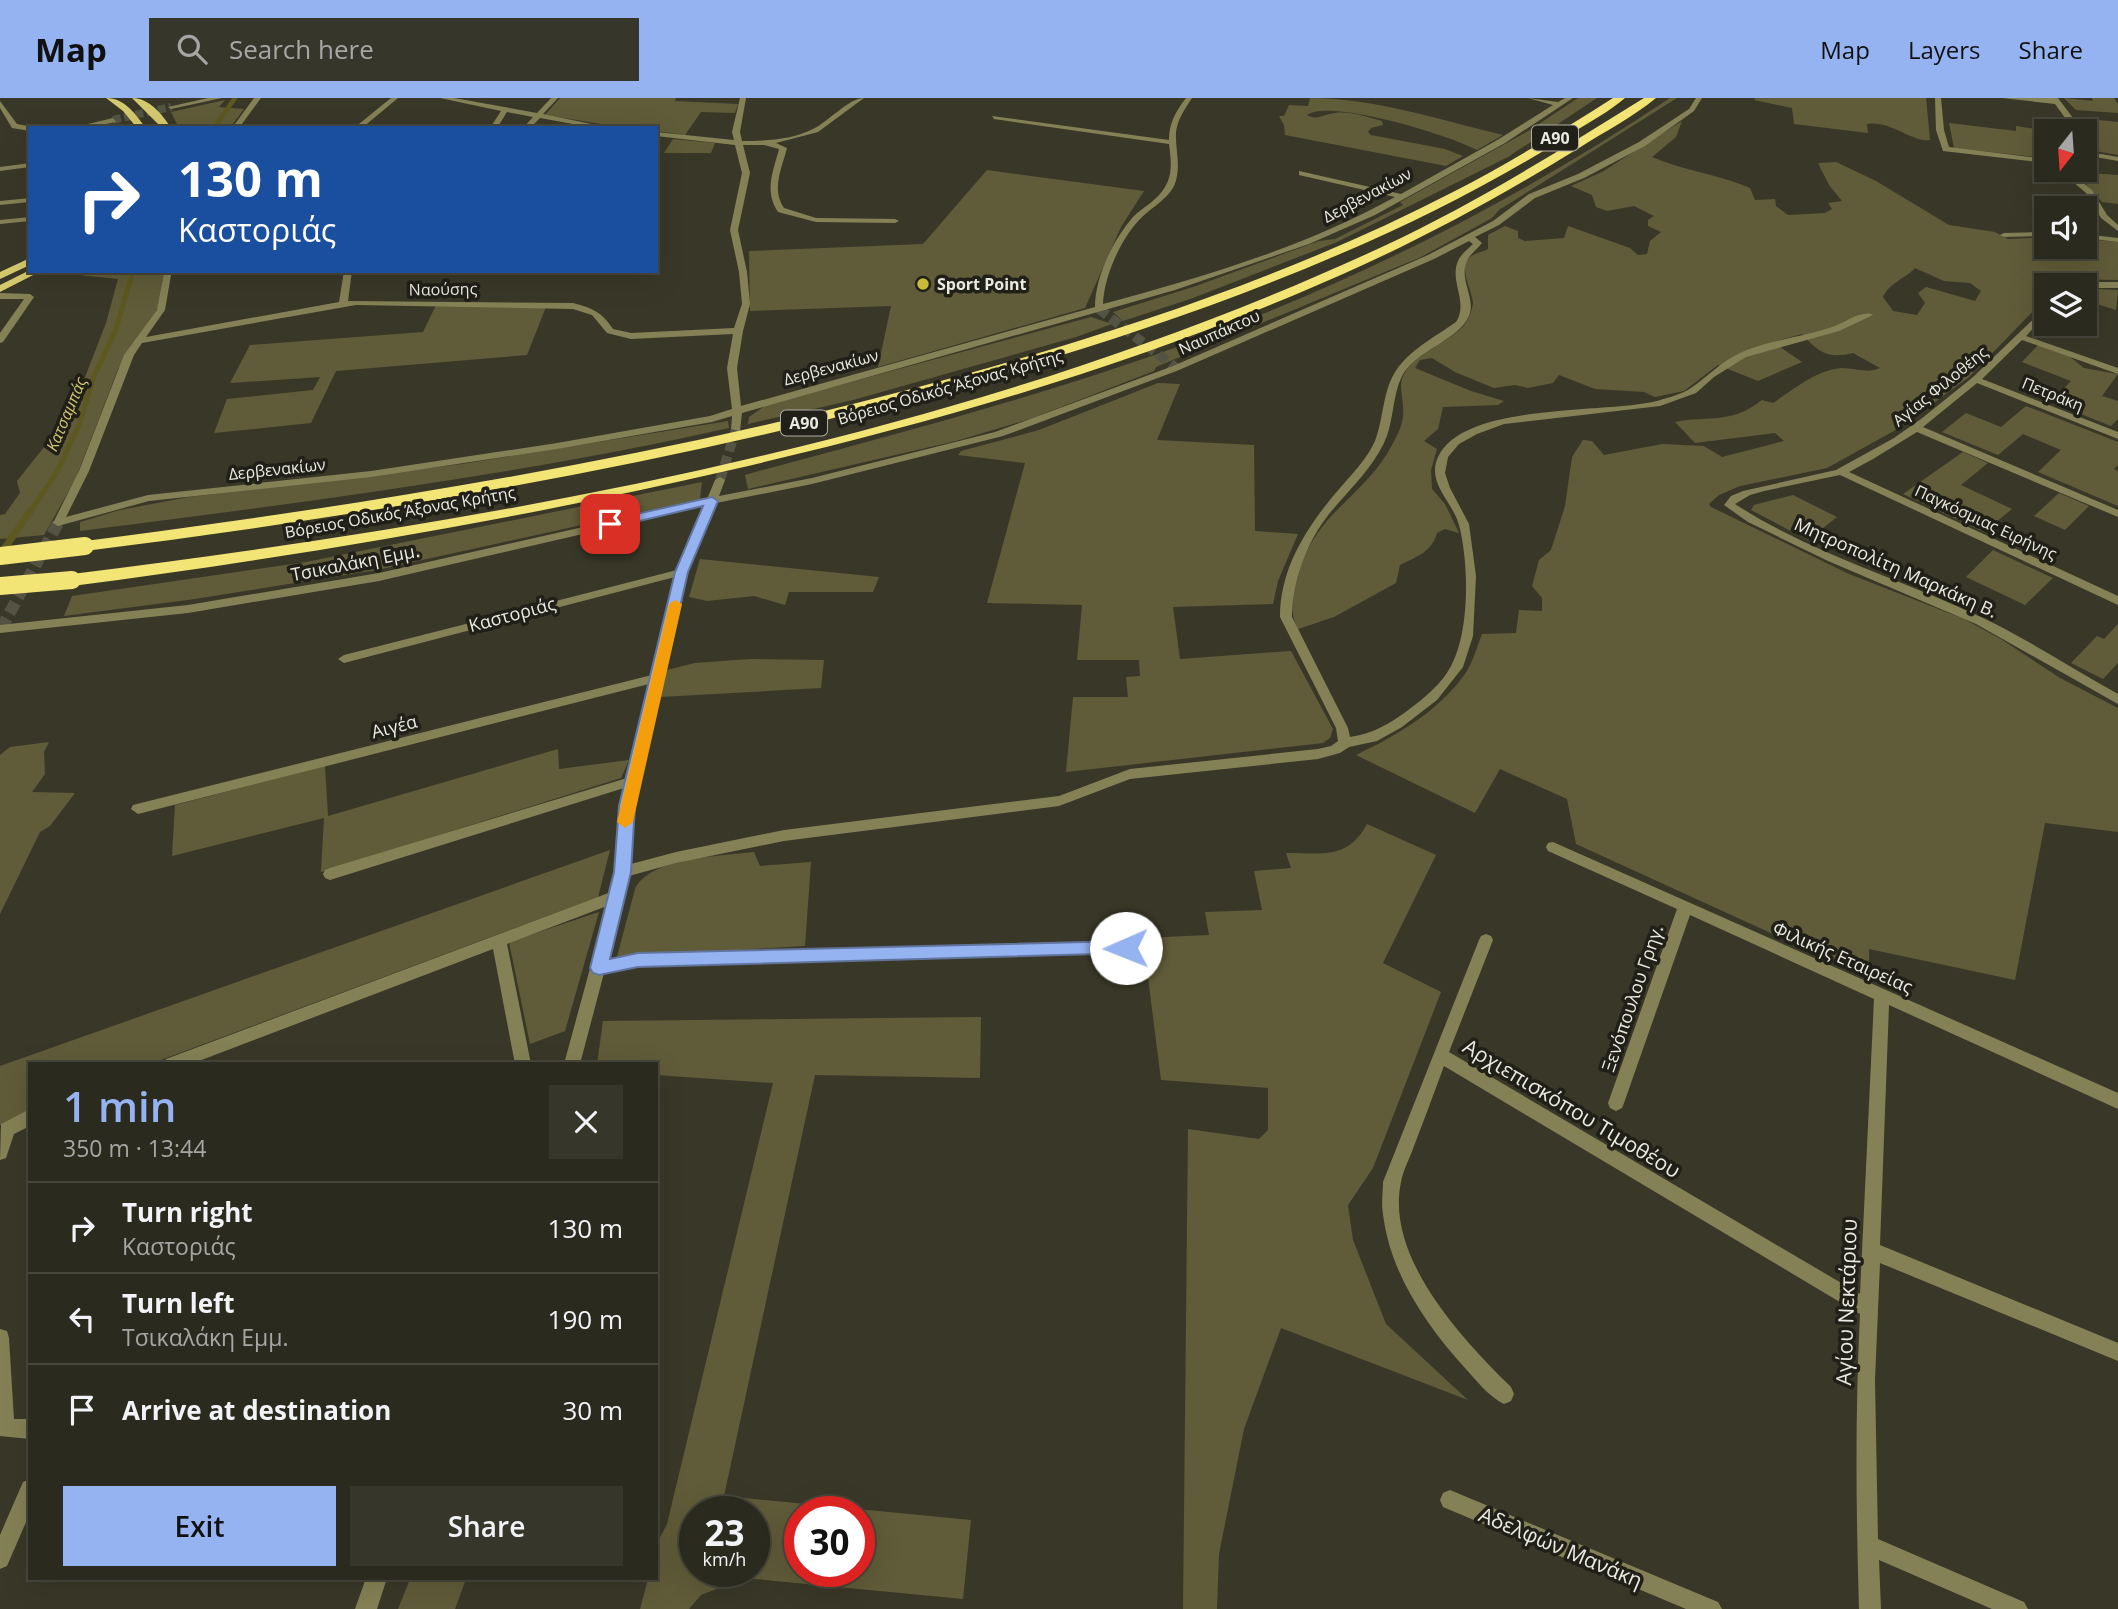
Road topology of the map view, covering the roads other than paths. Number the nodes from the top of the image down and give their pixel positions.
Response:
1 (110, 98) edge
2 (136, 98) edge
3 (219, 98) edge
4 (258, 98) edge
5 (396, 98) edge
6 (443, 98) edge
7 (555, 98) edge
8 (743, 98) edge
9 (862, 98) edge
10 (1189, 98) edge
11 (1531, 98) edge
12 (1570, 98) edge
13 (1620, 98) edge
14 (1651, 98) edge
15 (1699, 98) edge
16 (1938, 98) edge
17 (2005, 98) edge
18 (2056, 100) edge
19 (0, 103) edge
20 (1560, 105) junction
21 (171, 107) tunnel mouth
22 (504, 111) junction
23 (536, 117) junction
24 (994, 117) dead end
25 (2070, 119) edge
26 (113, 120) tunnel mouth
27 (104, 125) edge
28 (140, 126) edge
29 (166, 126) edge
30 (237, 126) edge
31 (360, 126) edge
32 (494, 126) edge
33 (528, 126) edge
34 (595, 126) edge
35 (28, 129) edge
36 (658, 134) edge
37 (738, 141) junction
38 (758, 142) junction
39 (1170, 142) junction
40 (2097, 155) edge
41 (2118, 159) edge
42 (2034, 160) edge
43 (28, 165) edge
44 (0, 169) edge
45 (1302, 173) dead end
46 (2077, 182) edge
47 (1401, 196) junction
48 (28, 200) edge
49 (0, 203) edge
50 (28, 219) edge
51 (895, 221) dead end
52 (0, 222) edge
53 (2118, 229) edge
54 (2034, 234) edge
55 (2004, 235) dead end
56 (1469, 237) junction
57 (2097, 238) edge
58 (2118, 240) edge
59 (28, 262) edge
60 (32, 273) edge
61 (348, 273) edge
62 (167, 275) dead end
63 (0, 276) edge
64 (2097, 285) edge
65 (2118, 285) edge
66 (0, 289) edge
67 (0, 296) edge
68 (342, 304) junction
69 (1099, 309) junction
70 (1869, 315) dead end
71 (2034, 323) edge
72 (738, 331) junction
73 (2021, 337) junction
74 (0, 340) edge
75 (140, 341) junction
76 (2118, 371) edge
77 (1977, 380) junction
78 (737, 411) junction
79 (1917, 428) junction
80 (736, 429) tunnel mouth
81 (2118, 436) edge
82 (1841, 472) junction
83 (719, 480) tunnel mouth
84 (712, 501) junction
85 (1732, 509) joint
86 (2118, 514) edge
87 (0, 556) edge
88 (682, 572) junction
89 (0, 586) edge
90 (2118, 601) edge
91 (0, 629) edge
92 (344, 659) dead end
93 (657, 678) junction
94 (2118, 700) edge
95 (1345, 743) junction
96 (632, 781) junction
97 (138, 809) dead end
98 (1553, 847) dead end
99 (622, 872) junction
100 (330, 874) dead end
101 (617, 896) junction
102 (1685, 906) junction
103 (1486, 940) dead end
104 (499, 941) junction
105 (1126, 948) dead end
106 (599, 968) junction
107 (1882, 996) junction
108 (1440, 1055) junction
109 (177, 1062) edge
110 (523, 1062) edge
111 (570, 1062) edge
112 (2118, 1101) edge
113 (1616, 1103) dead end
114 (28, 1118) edge
115 (0, 1152) edge
116 (1870, 1250) junction
117 (1868, 1309) junction
118 (0, 1338) edge
119 (2118, 1352) edge
120 (1504, 1394) dead end
121 (28, 1429) edge
122 (28, 1494) edge
123 (1451, 1500) dead end
124 (1867, 1545) junction
125 (0, 1559) edge
126 (376, 1580) edge
127 (366, 1609) edge
128 (1711, 1609) edge
129 (1870, 1609) edge
130 (2017, 1609) edge

1 - 28 main road
2 - 29 main road
3 - 21 street
4 - 30 street
5 - 31 street
6 - 22 street
7 - 23 street
8 - 37 street
9 - 38 street
10 - 39 street
11 - 20 street
12 - 20 street, Δερβενακίων
13 - 87 highway, Βόρειος Οδικός Άξονας Κρήτης / Α90, bridge
14 - 89 highway, Βόρειος Οδικός Άξονας Κρήτης / Α90, bridge
15 - 56 street, Ναυπάκτου
16 - 42 street
17 - 18 street
18 - 25 street
19 - 35 street
20 - 47 street, Δερβενακίων
22 - 23 street
22 - 32 street
23 - 33 street
23 - 34 street
24 - 39 street
26 - 27 street
36 - 37 street
37 - 38 street
37 - 72 street
38 - 51 street
39 - 69 street
40 - 41 street
43 - 44 street
45 - 47 street
46 - 53 street
47 - 69 street, Δερβενακίων
48 - 49 street
50 - 52 street
54 - 55 street
56 - 84 street, Ναυπάκτου
56 - 95 street
57 - 58 street
59 - 63 main road
60 - 66 main road
61 - 68 street
62 - 75 street
64 - 65 street
67 - 74 street
68 - 72 street, Ναούσης
68 - 75 street, Ναούσης
69 - 78 street, Δερβενακίων
70 - 95 street
71 - 73 street, Αγίας Φιλοθέης
72 - 78 street
73 - 76 street
73 - 77 street, Αγίας Φιλοθέης
75 - 78 street, Δερβενακίων
77 - 79 street, Αγίας Φιλοθέης
77 - 81 street, Πετράκη
78 - 80 street
79 - 82 street, Αγίας Φιλοθέης
79 - 86 street
82 - 85 street, Αγίας Φιλοθέης
82 - 90 street, Παγκόσμιας Ειρήνης
83 - 84 street
84 - 88 street
84 - 91 street, Τσικαλάκη Εμμ.
85 - 94 street, Μητροπολίτη Μαρκάκη Β.
88 - 92 street, Καστοριάς
88 - 93 street
93 - 96 street
93 - 97 street, Αιγέα
95 - 99 street
96 - 99 street
96 - 100 street
98 - 102 street, Φιλικής Εταιρείας
99 - 101 street
101 - 104 street
101 - 106 street
102 - 107 street, Φιλικής Εταιρείας
102 - 113 street, Ξενόπουλου Γρηγ.
103 - 108 street
104 - 109 street
104 - 110 street
105 - 106 street
106 - 111 street
107 - 112 street, Φιλικής Εταιρείας
107 - 116 street, Αγίου Νεκτάριου
108 - 117 street, Αρχιεπισκόπου Τιμοθέου
108 - 120 street, Αρχιεπισκόπου Τιμοθέου
114 - 115 street
116 - 117 street, Αγίου Νεκτάριου
116 - 119 street
117 - 124 street, Αγίου Νεκτάριου
118 - 121 street
122 - 125 street
123 - 128 street, Αδελφών Μανάκη
124 - 129 street, Αγίου Νεκτάριου
124 - 130 street
126 - 127 street

